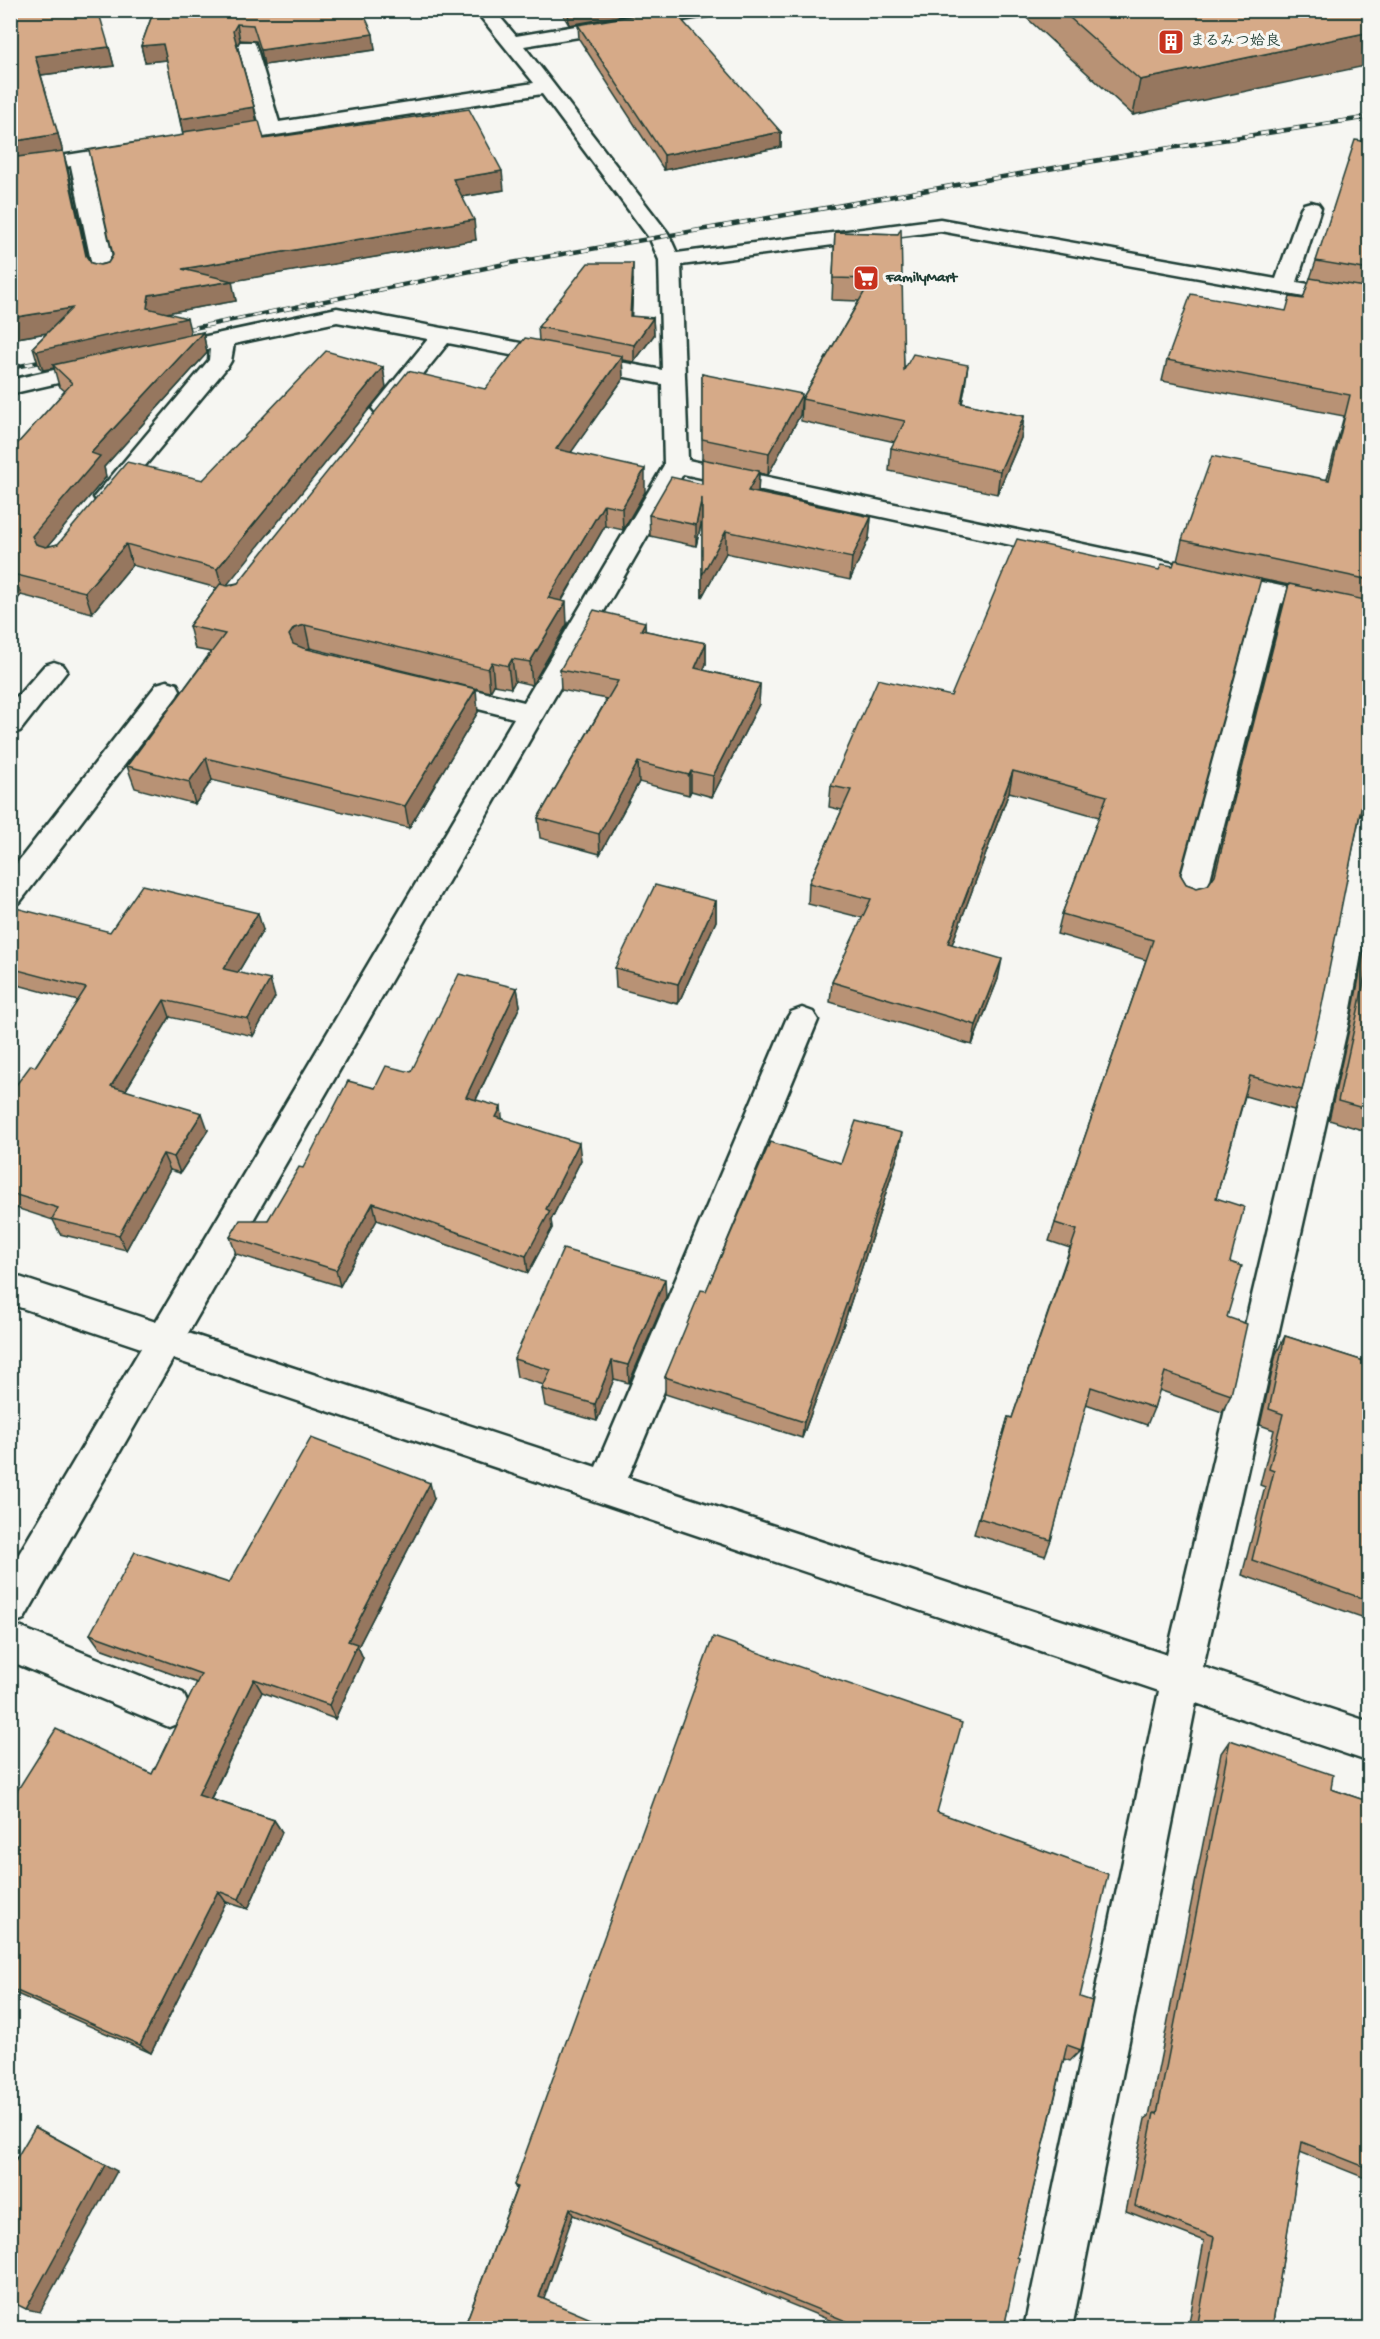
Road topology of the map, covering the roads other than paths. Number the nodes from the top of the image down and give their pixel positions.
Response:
1 (484, 10) edge
2 (707, 10) edge
3 (510, 43) junction
4 (247, 46) edge
5 (547, 87) junction
6 (271, 129) junction
7 (203, 140) edge
8 (158, 147) edge
9 (80, 159) junction
10 (10, 170) edge
11 (1311, 208) dead end
12 (670, 260) junction
13 (105, 275) edge
14 (1284, 287) junction
15 (1370, 302) edge
16 (441, 336) junction
17 (223, 339) junction
18 (674, 379) junction
19 (10, 387) edge
20 (367, 430) edge
21 (676, 465) junction
22 (92, 514) edge
23 (1271, 594) junction
24 (1370, 614) edge
25 (54, 671) dead end
26 (409, 683) edge
27 (167, 690) dead end
28 (531, 713) junction
29 (10, 724) edge
30 (1370, 824) edge
31 (10, 894) edge
32 (1191, 896) edge
33 (802, 1020) dead end
34 (10, 1289) edge
35 (166, 1339) junction
36 (606, 1487) junction
37 (10, 1606) edge
38 (10, 1642) edge
39 (1181, 1679) junction
40 (169, 1707) dead end
41 (1370, 1742) edge
42 (1048, 2328) edge

1 - 3 street
2 - 3 street
3 - 5 street
4 - 6 street
5 - 6 street
5 - 12 street
6 - 7 street
8 - 9 street
9 - 10 street
9 - 13 street
11 - 14 street
12 - 14 street
12 - 18 street
14 - 15 street
16 - 17 street
16 - 18 street
16 - 20 street
17 - 19 street
17 - 22 street
18 - 21 street
21 - 23 street
21 - 28 street
23 - 24 street
23 - 32 street
25 - 29 street
26 - 28 street
27 - 31 street
28 - 35 street
30 - 39 street
33 - 36 street
34 - 35 street
35 - 36 street
35 - 37 street
36 - 39 street
38 - 40 street
39 - 41 street
39 - 42 street

